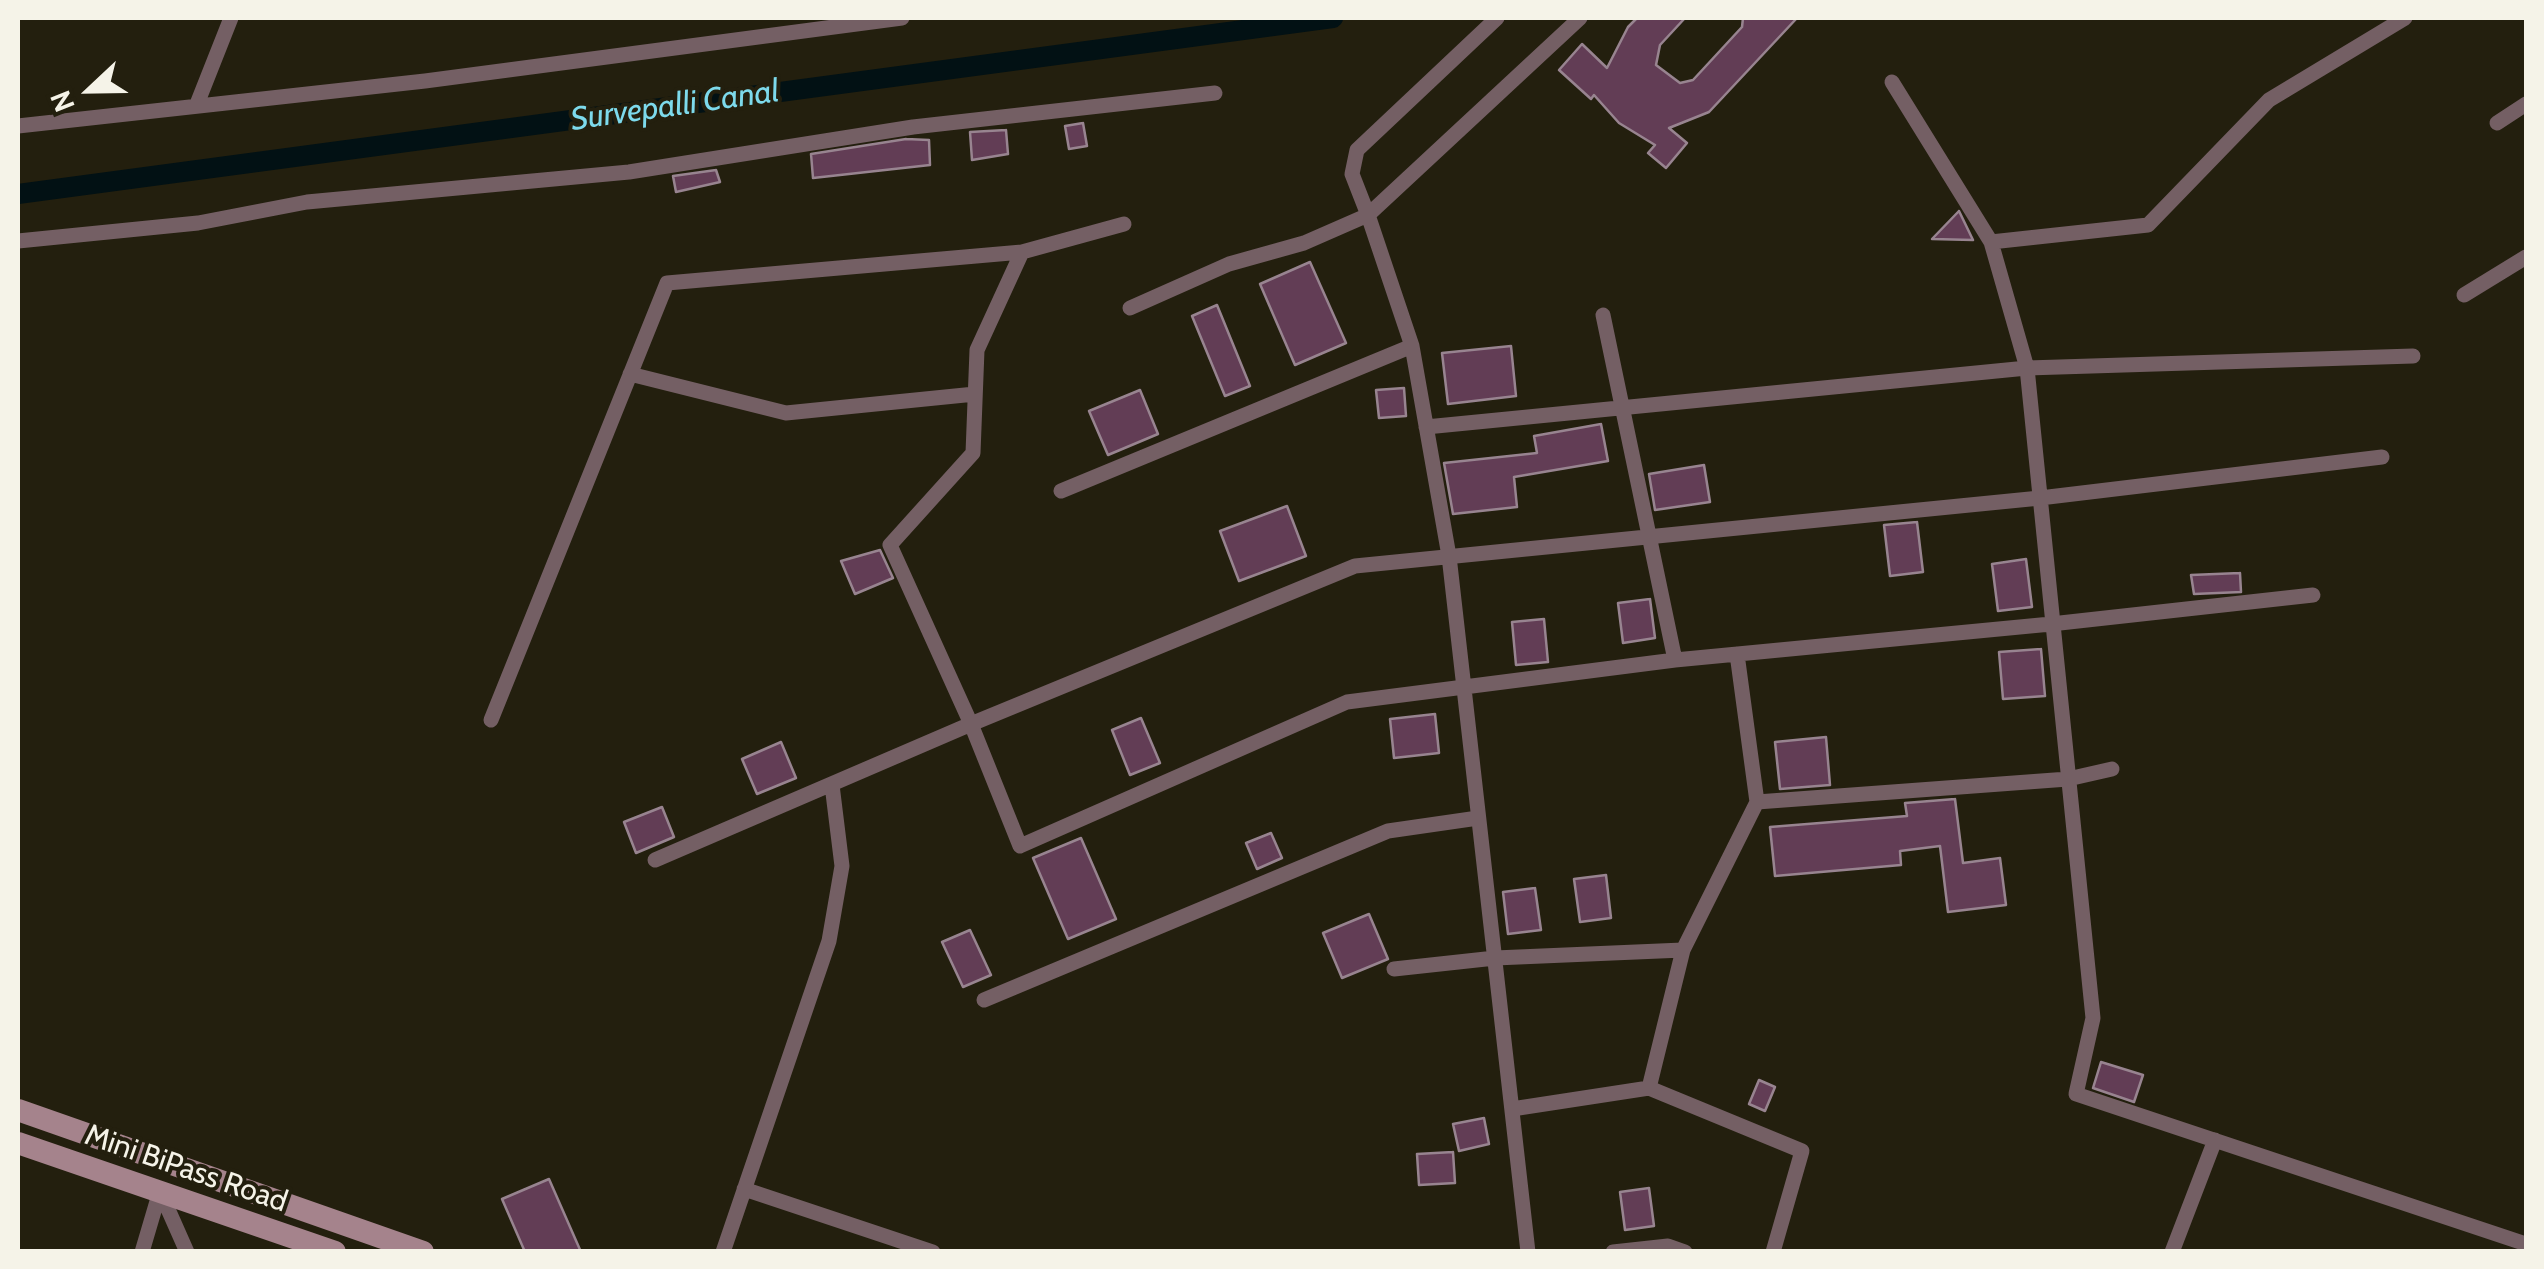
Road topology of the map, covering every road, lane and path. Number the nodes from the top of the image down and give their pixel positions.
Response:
1 (232, 18) edge
2 (902, 18) edge
3 (1496, 18) edge
4 (1580, 18) edge
5 (2405, 18) edge
6 (1892, 82) dead end
7 (1215, 92) dead end
8 (197, 104) junction
9 (2526, 104) edge
10 (2496, 123) dead end
11 (18, 126) edge
12 (1368, 215) junction
13 (1124, 224) dead end
14 (18, 241) edge
15 (1991, 242) junction
16 (1022, 252) junction
17 (2526, 257) edge
18 (2464, 295) dead end
19 (1130, 308) dead end
20 (1602, 315) dead end
21 (1412, 346) junction
22 (2413, 356) dead end
23 (2027, 368) junction
24 (630, 374) junction
25 (975, 394) junction
26 (1622, 410) junction
27 (1426, 426) junction
28 (2382, 458) dead end
29 (1061, 491) dead end
30 (2040, 498) junction
31 (1649, 536) junction
32 (1449, 556) junction
33 (2313, 595) dead end
34 (2051, 624) junction
35 (1737, 654) junction
36 (1674, 660) junction
37 (1464, 690) junction
38 (491, 720) dead end
39 (971, 724) junction
40 (2112, 769) dead end
41 (2068, 778) junction
42 (832, 785) junction
43 (1757, 802) junction
44 (1478, 818) junction
45 (655, 860) dead end
46 (1683, 950) junction
47 (1495, 958) junction
48 (1394, 969) dead end
49 (984, 1000) dead end
50 (1649, 1088) junction
51 (1512, 1109) junction
52 (18, 1110) edge
53 (2215, 1140) junction
54 (18, 1143) edge
55 (170, 1163) junction
56 (744, 1190) junction
57 (160, 1191) junction
58 (2526, 1244) edge
59 (142, 1252) edge
60 (187, 1252) edge
61 (335, 1252) edge
62 (423, 1252) edge
63 (723, 1252) edge
64 (933, 1252) edge
65 (1528, 1252) edge
66 (1613, 1252) edge
67 (1685, 1252) edge
68 (1773, 1252) edge
69 (2172, 1252) edge

1 - 8 street
2 - 8 street
3 - 12 street
4 - 12 street
5 - 15 street
6 - 15 street
7 - 14 street
8 - 11 street
9 - 10 street
12 - 19 street
12 - 21 street
13 - 16 street
15 - 23 street
16 - 24 street
16 - 25 street
17 - 18 street
20 - 26 street
21 - 27 street
21 - 29 street
22 - 23 street
23 - 26 street
23 - 30 street
24 - 25 street
24 - 38 street
25 - 39 street
26 - 27 street
26 - 31 street
27 - 32 street
28 - 30 street
30 - 31 street
30 - 34 street
31 - 32 street
31 - 36 street
32 - 37 street
32 - 39 street
33 - 34 street
34 - 35 street
34 - 41 street
35 - 36 street
35 - 43 street
36 - 37 street
37 - 39 street
37 - 44 street
39 - 42 street
40 - 41 street
41 - 43 street
41 - 53 street
42 - 45 street
42 - 56 street
43 - 46 street
44 - 47 street
44 - 49 street
46 - 47 street
46 - 50 street
47 - 48 street
47 - 51 street
50 - 51 street
50 - 68 street
51 - 65 street
52 - 55 main road
53 - 58 street
53 - 69 street
54 - 57 main road, Mini BiPass Road
55 - 57 street
55 - 62 main road
56 - 63 street
56 - 64 street
57 - 59 street
57 - 60 street
57 - 61 main road, Mini BiPass Road
66 - 67 street

